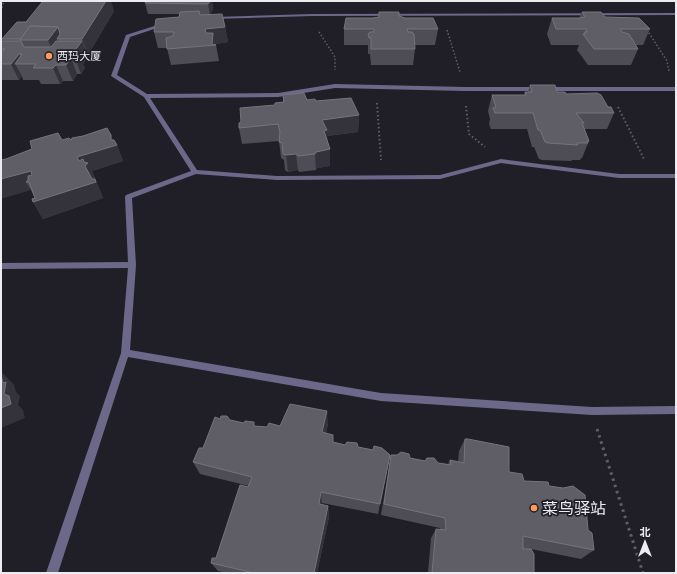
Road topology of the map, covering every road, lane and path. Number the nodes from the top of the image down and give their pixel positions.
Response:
1 (4, 1) edge
2 (1, 12) edge
3 (636, 14) junction
4 (676, 14) edge
5 (312, 15) junction
6 (443, 15) junction
7 (210, 18) edge
8 (172, 22) edge
9 (335, 86) junction
10 (377, 87) junction
11 (465, 89) junction
12 (608, 89) junction
13 (674, 89) edge
14 (146, 96) junction
15 (501, 162) junction
16 (195, 172) junction
17 (642, 176) junction
18 (676, 176) edge
19 (383, 177) junction
20 (132, 265) junction
21 (1, 266) edge
22 (125, 353) junction
23 (676, 410) edge
24 (592, 411) junction
25 (52, 573) edge
26 (643, 573) edge

1 - 2 path
3 - 4 street
3 - 6 street
3 - 13 path
5 - 6 street
5 - 7 street
5 - 9 path
6 - 11 path
8 - 14 street
9 - 10 street
9 - 14 street
10 - 11 street
10 - 19 path
11 - 12 street
11 - 15 path
12 - 13 street
12 - 17 path
14 - 16 street
15 - 17 street
15 - 19 street
16 - 19 street
16 - 20 street
17 - 18 street
20 - 21 street
20 - 22 street
22 - 24 street
22 - 25 street
23 - 24 street
24 - 26 path

